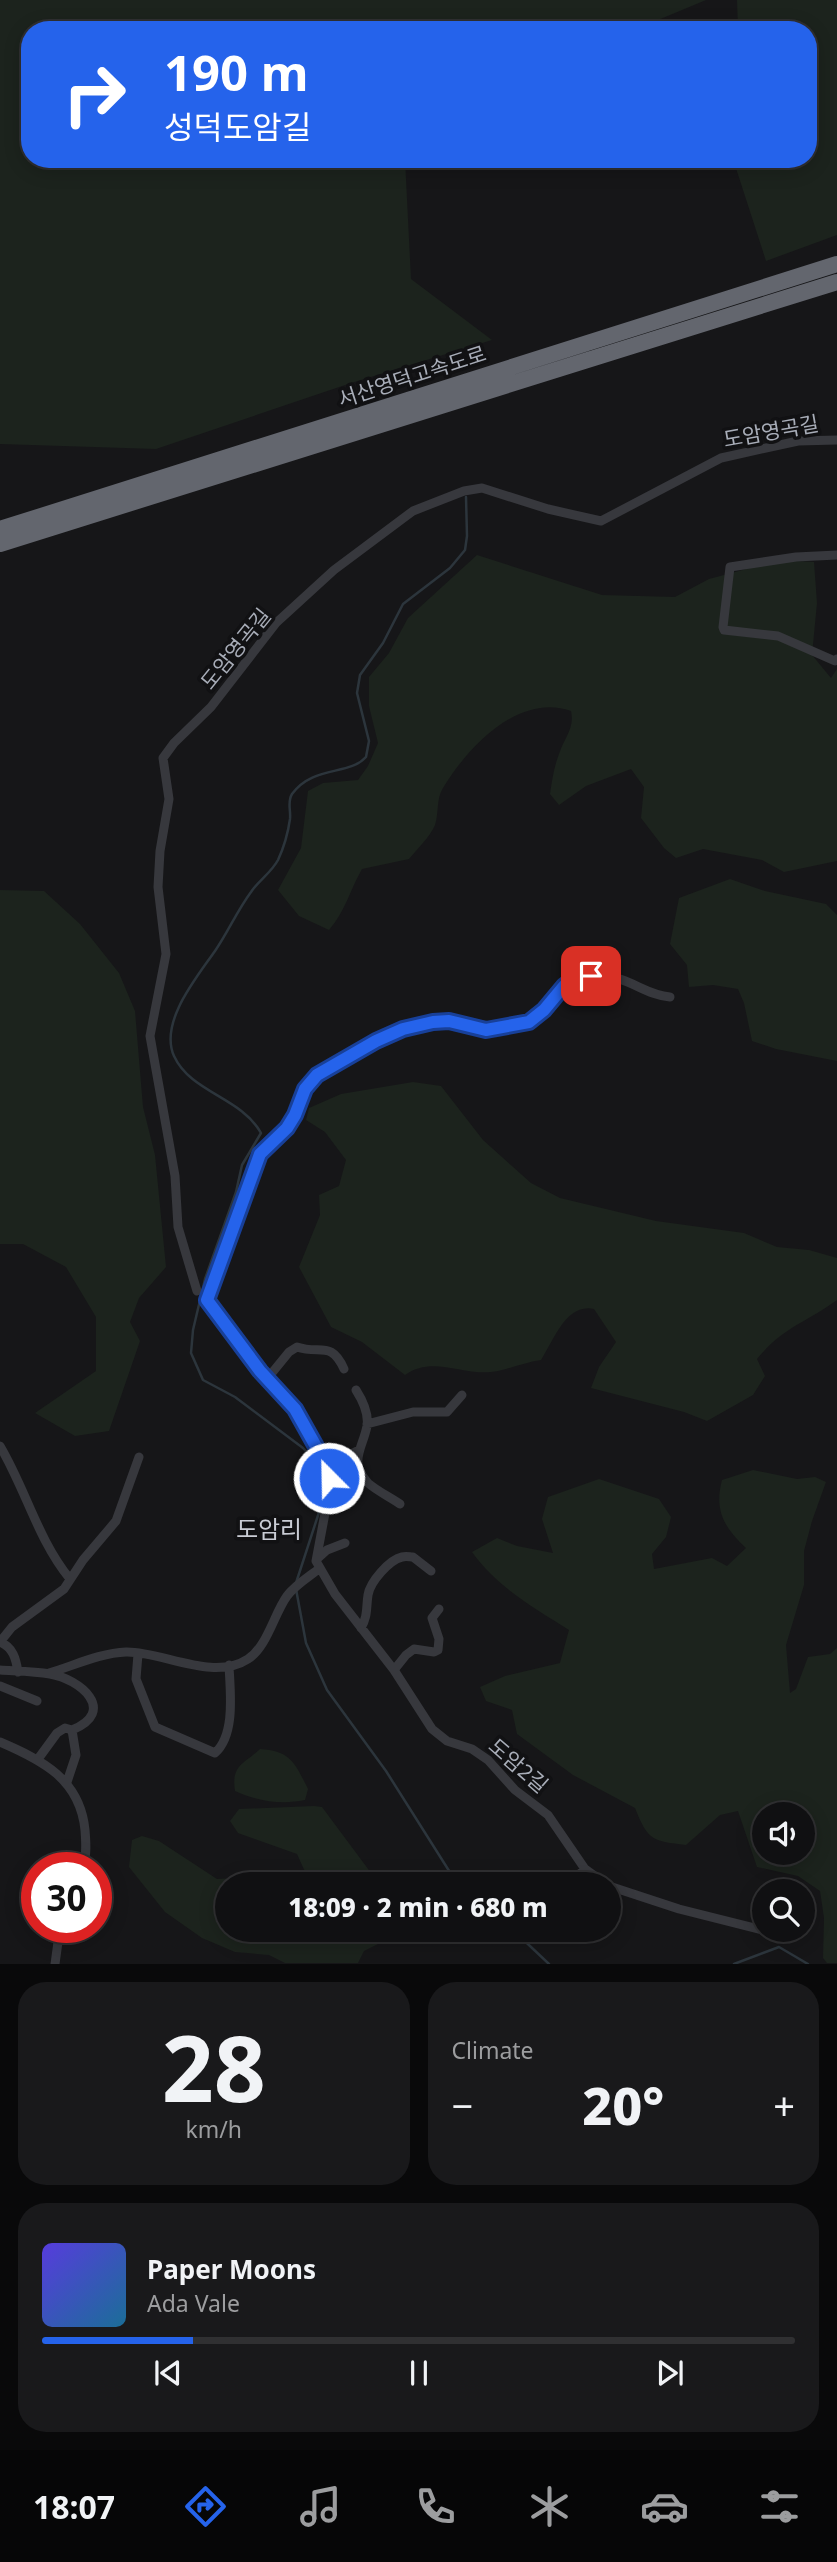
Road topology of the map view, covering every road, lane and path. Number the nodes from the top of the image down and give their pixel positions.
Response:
1 (837, 264) edge
2 (837, 282) edge
3 (837, 440) edge
4 (0, 529) edge
5 (0, 544) edge
6 (837, 555) edge
7 (837, 659) edge
8 (670, 997) dead end
9 (197, 1291) dead end
10 (344, 1368) dead end
11 (267, 1379) junction
12 (356, 1390) dead end
13 (462, 1395) dead end
14 (367, 1424) junction
15 (0, 1446) edge
16 (357, 1451) junction
17 (139, 1457) dead end
18 (326, 1466) junction
19 (400, 1504) dead end
20 (345, 1543) dead end
21 (318, 1564) junction
22 (431, 1571) dead end
23 (71, 1579) junction
24 (439, 1609) dead end
25 (361, 1628) junction
26 (0, 1643) edge
27 (138, 1654) junction
28 (229, 1665) junction
29 (0, 1670) edge
30 (394, 1670) junction
31 (18, 1672) junction
32 (49, 1674) junction
33 (0, 1686) edge
34 (37, 1700) dead end
35 (72, 1730) junction
36 (0, 1742) edge
37 (38, 1759) junction
38 (67, 1782) junction
39 (85, 1852) edge
40 (585, 1869) junction
41 (582, 1872) edge
42 (589, 1872) edge
43 (621, 1890) edge
44 (752, 1927) edge
45 (58, 1943) edge
46 (55, 1964) edge

1 - 4 highway, 서산영덕고속도로
2 - 5 highway, 서산영덕고속도로
3 - 9 street, 도암영곡길
6 - 7 street
8 - 11 street
10 - 11 street
11 - 18 street
12 - 14 street
13 - 14 street
14 - 16 street
15 - 23 street
16 - 18 street
16 - 19 street
17 - 23 street
18 - 21 street
20 - 21 street
21 - 25 street, 도암2길
21 - 28 street
22 - 25 street
23 - 26 street
24 - 30 street
25 - 30 street, 도암2길
26 - 31 street
27 - 28 street
27 - 28 street
27 - 32 street
29 - 31 street
30 - 40 street, 도암2길
31 - 32 street
32 - 35 street
33 - 34 street
35 - 37 street
35 - 38 street
36 - 37 street
37 - 38 street
38 - 39 street
40 - 41 street
40 - 42 street, 도암2길
43 - 44 street, 도암2길
45 - 46 street

